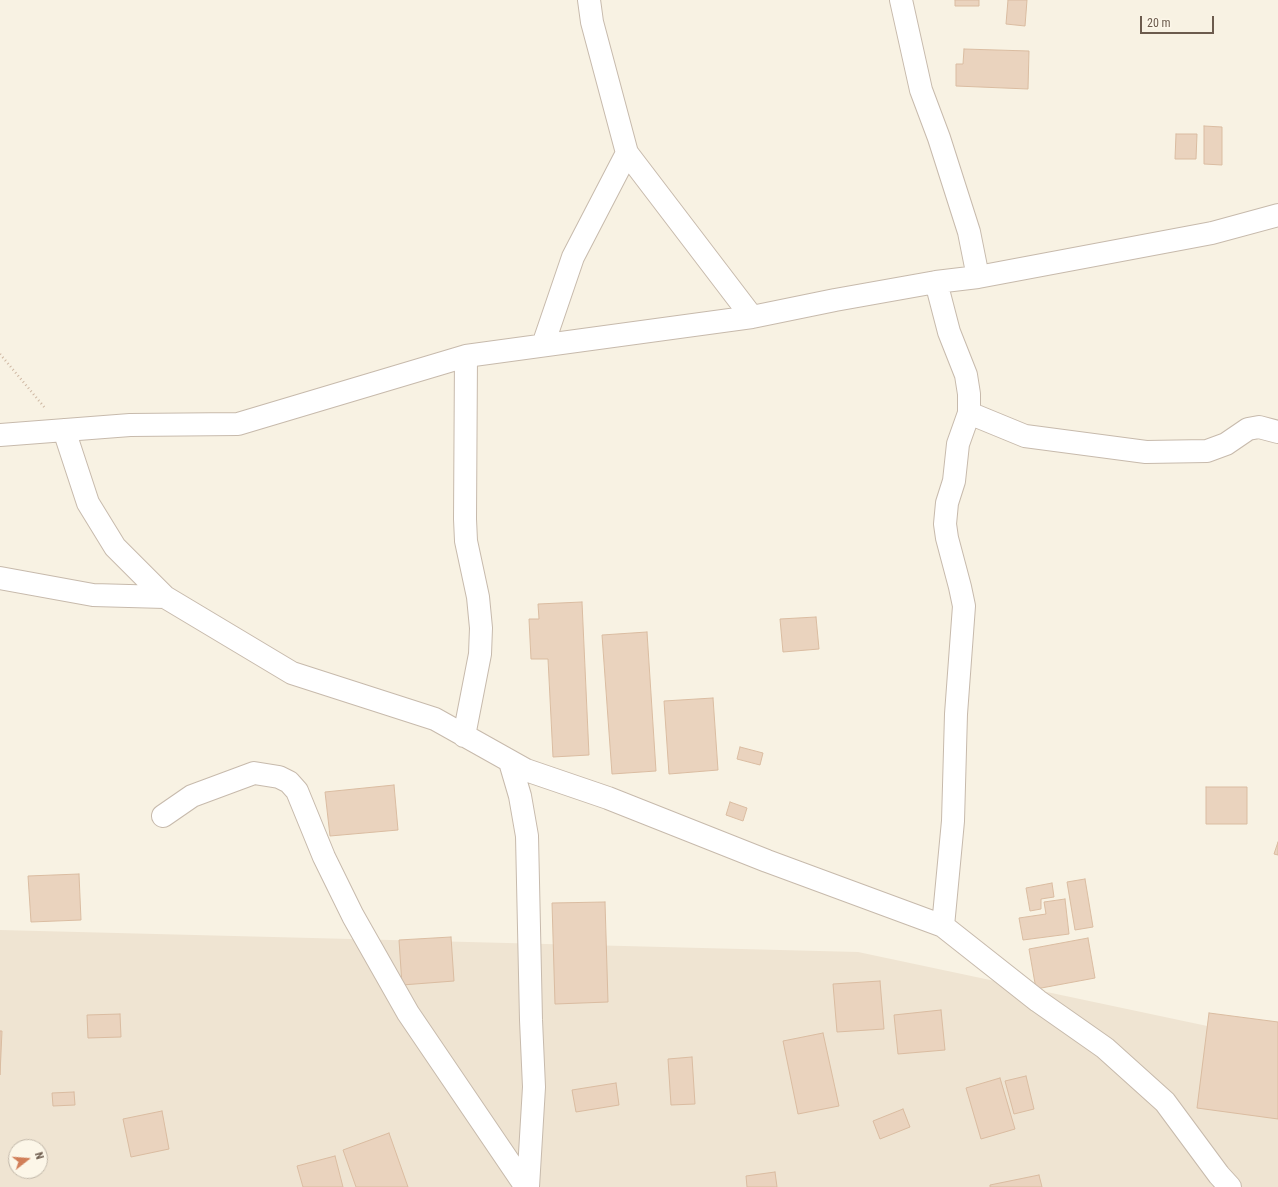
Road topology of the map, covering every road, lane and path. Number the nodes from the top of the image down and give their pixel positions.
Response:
1 (589, 0) edge
2 (901, 0) edge
3 (628, 153) junction
4 (1278, 215) edge
5 (978, 277) junction
6 (936, 282) junction
7 (752, 317) junction
8 (543, 345) junction
9 (0, 354) edge
10 (466, 356) junction
11 (969, 413) junction
12 (64, 430) junction
13 (1278, 432) edge
14 (0, 435) edge
15 (0, 578) edge
16 (165, 597) junction
17 (464, 736) junction
18 (510, 762) junction
19 (163, 816) dead end
20 (943, 926) junction
21 (527, 1187) edge
22 (1230, 1187) edge

1 - 3 street
2 - 5 street
3 - 7 street
3 - 8 street
4 - 5 street
5 - 6 street
6 - 7 street
6 - 11 street
7 - 8 street
8 - 10 street
9 - 12 path
10 - 12 street
10 - 17 street
11 - 13 street
11 - 20 street
12 - 14 street
12 - 16 street
15 - 16 street
16 - 17 street
17 - 18 street
18 - 20 street
18 - 21 street
19 - 21 street
20 - 22 street

